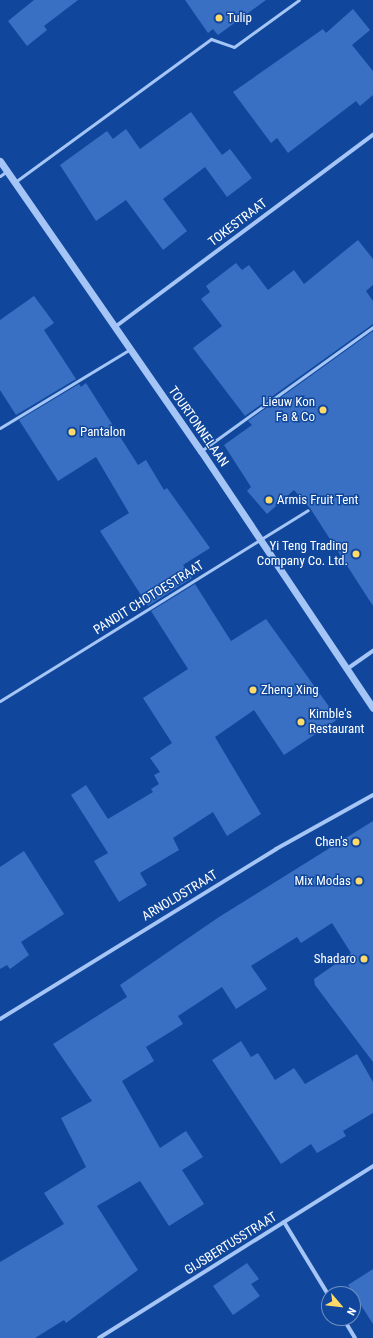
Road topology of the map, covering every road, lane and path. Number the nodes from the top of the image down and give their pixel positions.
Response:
1 (299, 0) edge
2 (373, 135) edge
3 (0, 161) edge
4 (7, 171) junction
5 (0, 176) edge
6 (13, 183) junction
7 (115, 327) junction
8 (373, 327) edge
9 (129, 350) junction
10 (0, 428) edge
11 (201, 451) junction
12 (308, 510) dead end
13 (259, 541) junction
14 (373, 651) edge
15 (347, 669) junction
16 (0, 701) edge
17 (373, 708) edge
18 (373, 795) edge
19 (0, 1019) edge
20 (373, 1166) edge
21 (284, 1222) junction
22 (323, 1286) edge
23 (347, 1326) edge
24 (99, 1338) edge
25 (355, 1338) edge

1 - 6 lane
2 - 7 street, TOKESTRAAT
3 - 4 street, TOURTONNELAAN
4 - 5 lane
4 - 6 street, TOURTONNELAAN
6 - 7 street, TOURTONNELAAN
7 - 9 street, TOURTONNELAAN
8 - 11 lane
9 - 10 lane
9 - 11 street, TOURTONNELAAN
11 - 13 street, TOURTONNELAAN
12 - 13 lane, PANDIT CHOTOESTRAAT
13 - 15 street, TOURTONNELAAN
13 - 16 lane, PANDIT CHOTOESTRAAT
14 - 15 street
15 - 17 street, TOURTONNELAAN
18 - 19 street, ARNOLDSTRAAT
20 - 21 street, GIJSBERTUSSTRAAT
21 - 22 street
21 - 24 street, GIJSBERTUSSTRAAT
23 - 25 street

